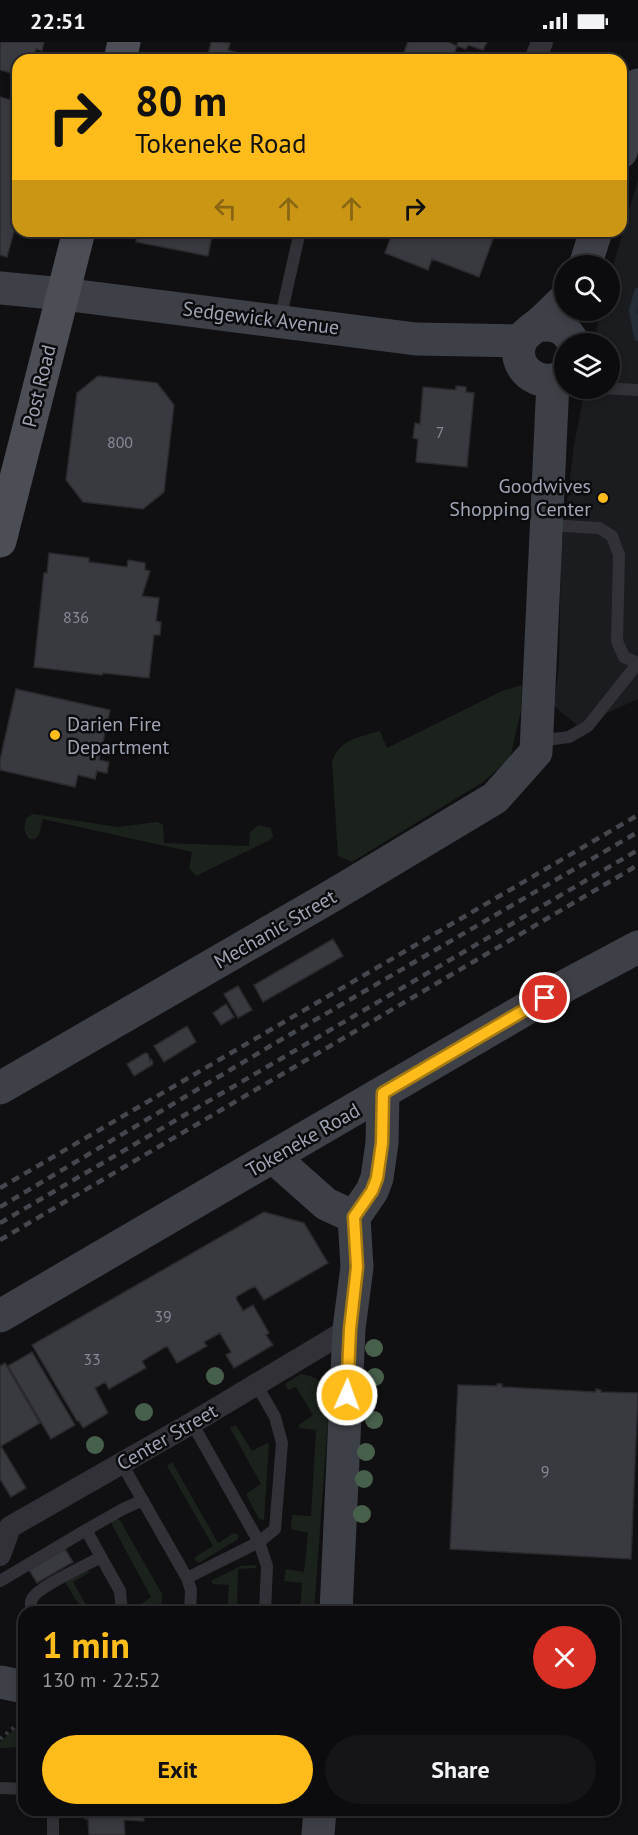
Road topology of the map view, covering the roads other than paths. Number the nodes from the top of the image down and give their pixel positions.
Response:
1 (638, 85) edge
2 (627, 128) edge
3 (77, 237) edge
4 (299, 237) edge
5 (594, 237) edge
6 (588, 255) edge
7 (0, 288) edge
8 (63, 294) junction
9 (554, 309) edge
10 (280, 321) junction
11 (573, 330) edge
12 (529, 333) junction
13 (554, 379) edge
14 (620, 389) edge
15 (638, 390) edge
16 (557, 399) edge
17 (546, 525) junction
18 (0, 541) edge
19 (638, 663) edge
20 (536, 747) junction
21 (638, 947) edge
22 (0, 1088) edge
23 (383, 1093) junction
24 (273, 1157) junction
25 (354, 1217) junction
26 (0, 1316) edge
27 (350, 1329) junction
28 (256, 1384) junction
29 (192, 1423) junction
30 (122, 1464) junction
31 (143, 1500) junction
32 (86, 1530) junction
33 (259, 1542) junction
34 (0, 1555) edge
35 (101, 1557) junction
36 (187, 1578) junction
37 (0, 1581) edge
38 (31, 1606) edge
39 (122, 1606) edge
40 (190, 1606) edge
41 (265, 1606) edge
42 (336, 1606) edge
43 (0, 1682) edge
44 (18, 1686) edge
45 (0, 1788) edge
46 (18, 1789) edge
47 (53, 1816) edge
48 (320, 1816) edge
49 (54, 1835) edge
50 (318, 1835) edge

1 - 2 street
3 - 8 main road, Post Road
4 - 10 lane
5 - 6 street
7 - 8 street, Sedgewick Avenue
8 - 10 street, Sedgewick Avenue
8 - 18 main road, Post Road
9 - 12 street
10 - 12 street, Sedgewick Avenue
11 - 12 street, Sedgewick Avenue
12 - 13 street
14 - 15 lane
16 - 17 street
17 - 19 lane
17 - 20 street
19 - 20 lane
20 - 22 street, Mechanic Street
21 - 23 street, Tokeneke Road
23 - 24 street, Tokeneke Road
23 - 25 street
24 - 25 street
24 - 26 street, Tokeneke Road
25 - 27 street
27 - 28 street, Center Street
27 - 42 street
28 - 29 street, Center Street
28 - 33 lane
29 - 30 street, Center Street
29 - 33 lane
30 - 31 lane
30 - 34 street, Center Street
31 - 32 lane
31 - 36 lane
32 - 35 lane
32 - 37 lane
33 - 36 lane
33 - 41 lane
35 - 38 lane
35 - 39 lane
36 - 40 lane
43 - 44 street
45 - 46 lane
47 - 49 lane
48 - 50 street

